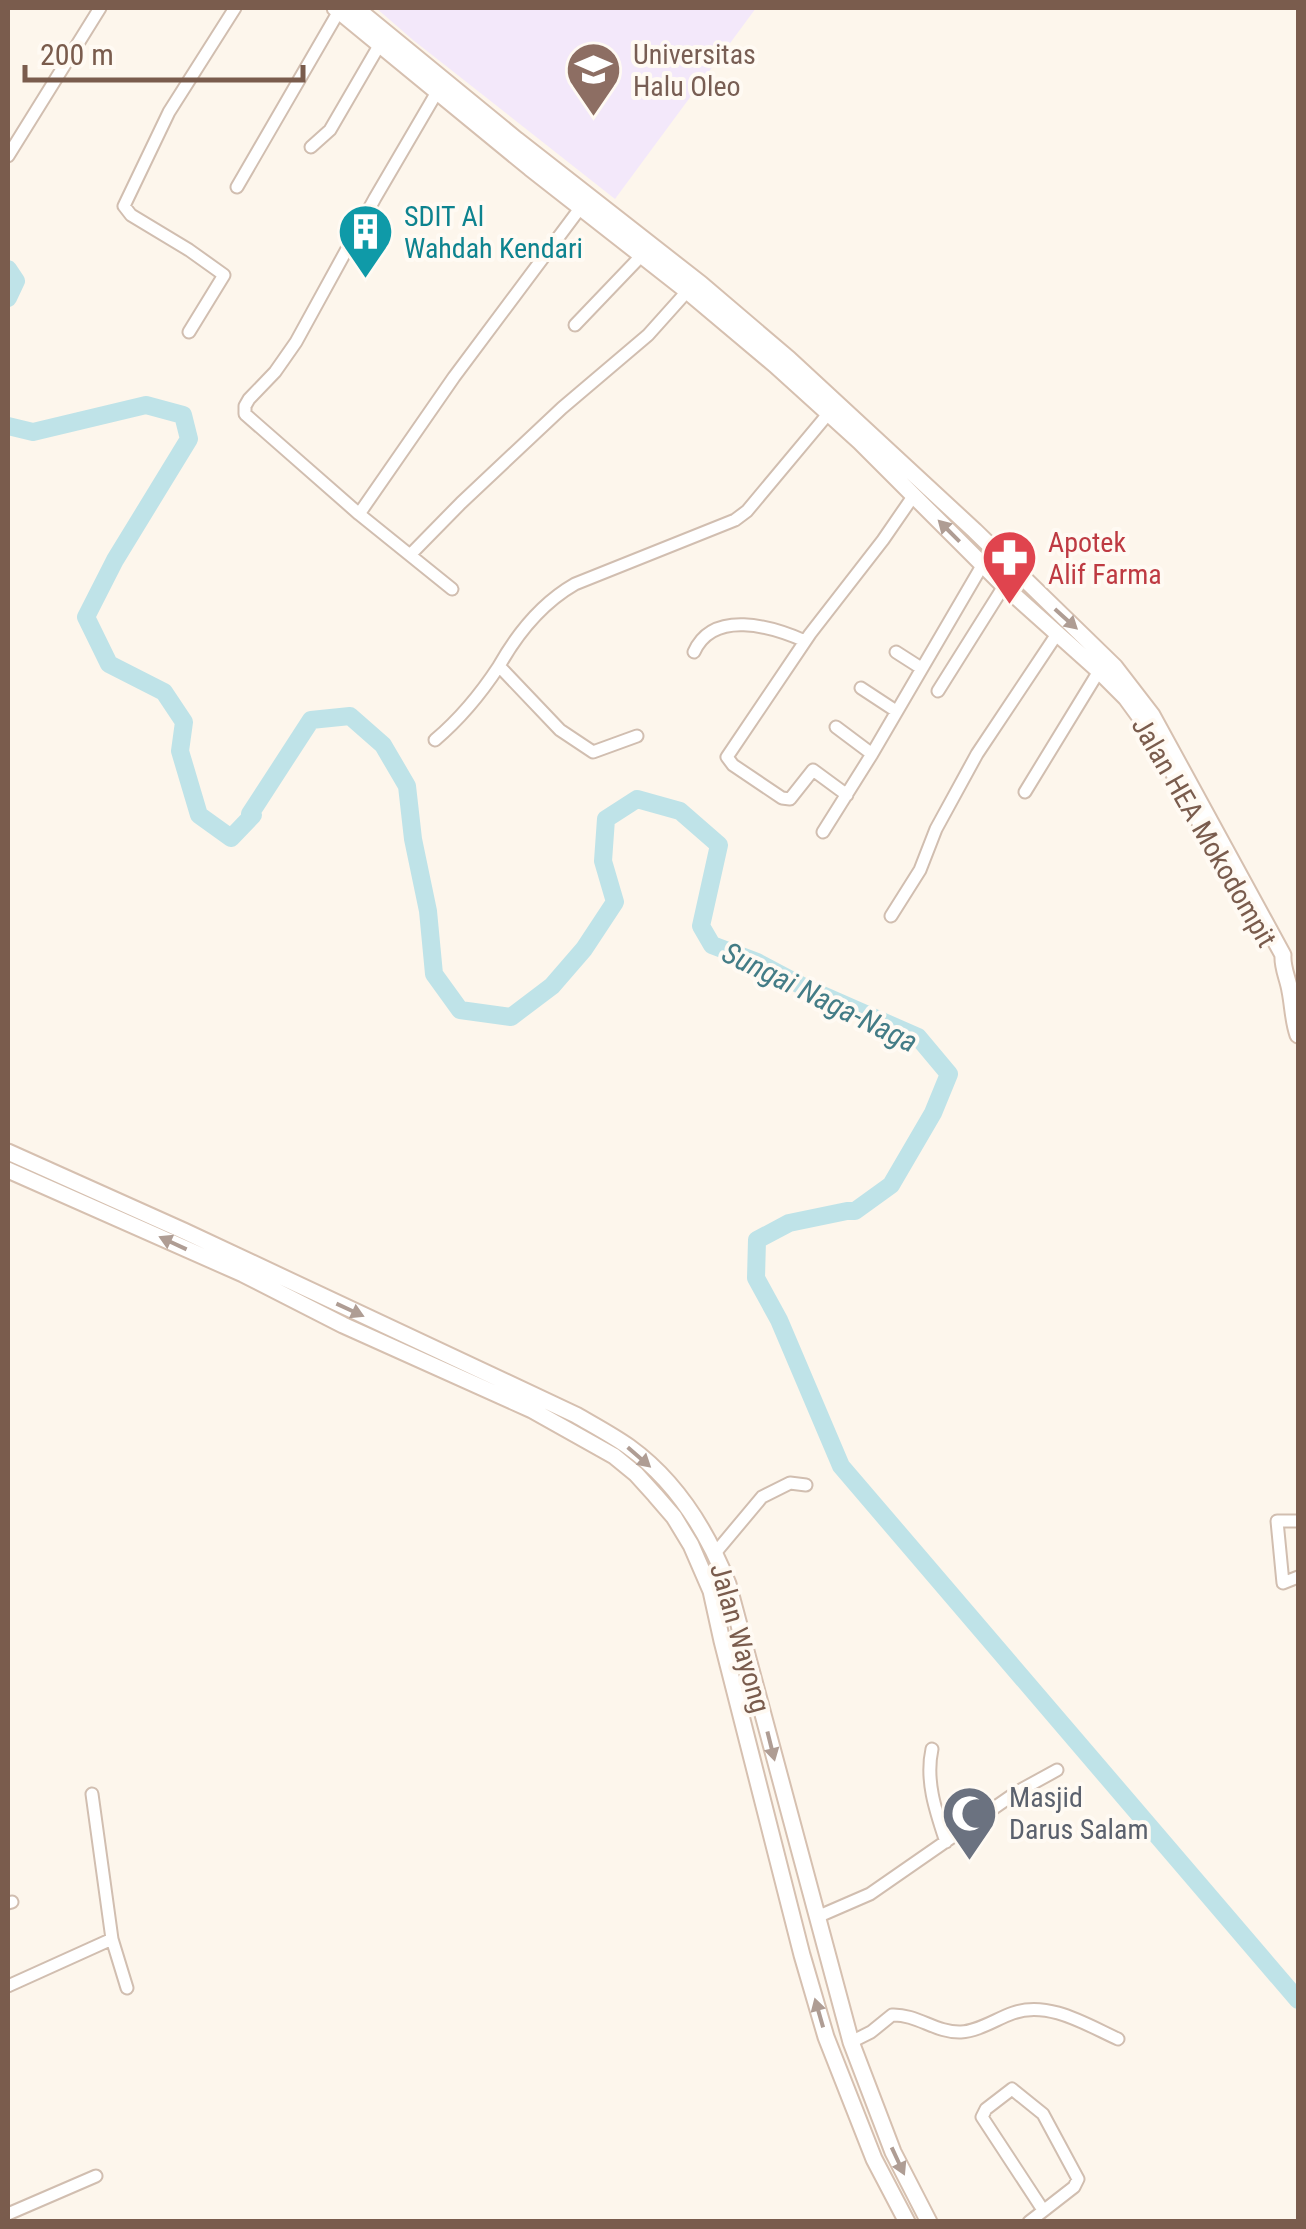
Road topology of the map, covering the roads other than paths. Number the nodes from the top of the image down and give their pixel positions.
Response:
1 (100, 8) edge
2 (235, 8) edge
3 (356, 8) edge
4 (337, 9) edge
5 (380, 44) junction
6 (437, 92) junction
7 (487, 124) junction
8 (311, 147) dead end
9 (8, 156) edge
10 (237, 187) dead end
11 (582, 207) junction
12 (642, 255) junction
13 (692, 286) junction
14 (575, 325) dead end
15 (189, 332) dead end
16 (828, 414) junction
17 (864, 437) junction
18 (914, 495) junction
19 (931, 502) junction
20 (359, 514) junction
21 (410, 555) junction
22 (983, 564) junction
23 (1004, 586) junction
24 (452, 588) dead end
25 (1057, 634) junction
26 (804, 642) junction
27 (694, 652) dead end
28 (896, 652) dead end
29 (499, 666) junction
30 (921, 668) junction
31 (1099, 671) junction
32 (861, 688) dead end
33 (938, 691) dead end
34 (896, 711) junction
35 (836, 728) dead end
36 (637, 736) dead end
37 (435, 740) dead end
38 (872, 754) junction
39 (1025, 792) dead end
40 (847, 795) junction
41 (823, 832) dead end
42 (891, 916) dead end
43 (1293, 962) edge
44 (1298, 1035) edge
45 (8, 1152) edge
46 (8, 1170) edge
47 (806, 1484) dead end
48 (1298, 1522) edge
49 (716, 1552) junction
50 (1298, 1577) edge
51 (932, 1749) dead end
52 (1057, 1770) dead end
53 (92, 1794) dead end
54 (946, 1842) junction
55 (817, 1917) junction
56 (112, 1939) junction
57 (8, 1986) edge
58 (127, 1988) dead end
59 (1118, 2039) dead end
60 (851, 2042) junction
61 (871, 2098) junction
62 (851, 2105) junction
63 (96, 2176) dead end
64 (1043, 2210) junction
65 (8, 2214) edge
66 (906, 2222) edge
67 (930, 2222) edge
68 (1028, 2222) edge

1 - 9 street
2 - 15 street
3 - 7 main road, Jalan HEA Mokodompit
4 - 5 main road, Jalan HEA Mokodompit
4 - 10 street
5 - 6 main road, Jalan HEA Mokodompit
5 - 8 street
6 - 7 main road, Jalan HEA Mokodompit
6 - 20 street
7 - 11 main road, Jalan HEA Mokodompit
7 - 13 main road, Jalan HEA Mokodompit
11 - 12 main road, Jalan HEA Mokodompit
11 - 20 street
12 - 13 main road, Jalan HEA Mokodompit
12 - 14 street
13 - 16 main road, Jalan HEA Mokodompit
13 - 17 main road, Jalan HEA Mokodompit
13 - 21 street
16 - 17 main road, Jalan HEA Mokodompit
16 - 29 street
17 - 18 main road, Jalan HEA Mokodompit
17 - 19 main road, Jalan HEA Mokodompit
18 - 19 main road, Jalan HEA Mokodompit
18 - 26 street
22 -> 19 main road, Jalan HEA Mokodompit
19 -> 43 main road, Jalan HEA Mokodompit
20 - 21 street
21 - 24 street
22 - 23 main road, Jalan HEA Mokodompit
22 - 30 street
23 - 25 main road, Jalan HEA Mokodompit
23 - 33 street
25 - 31 main road, Jalan HEA Mokodompit
25 - 42 street
26 - 27 street
26 - 40 street
28 - 30 street
29 - 36 street
29 - 37 street
30 - 34 street
31 - 39 street
31 - 43 main road, Jalan HEA Mokodompit
32 - 34 street
34 - 38 street
35 - 38 street
38 - 40 street
40 - 41 street
43 - 44 main road
45 -> 49 main road, Jalan Wayong
62 -> 46 main road, Jalan Wayong
47 - 49 street
48 - 50 street
49 -> 55 main road, Jalan Wayong
51 - 54 street
52 - 54 street
53 - 56 street
54 - 55 street
55 - 60 main road, Jalan Wayong
56 - 57 street
56 - 58 street
59 - 60 street
60 - 61 main road, Jalan Wayong
61 - 62 main road
61 -> 67 main road, Jalan Wayong
62 - 66 main road, Jalan Wayong
63 - 65 street
64 - 64 street
64 - 68 street

